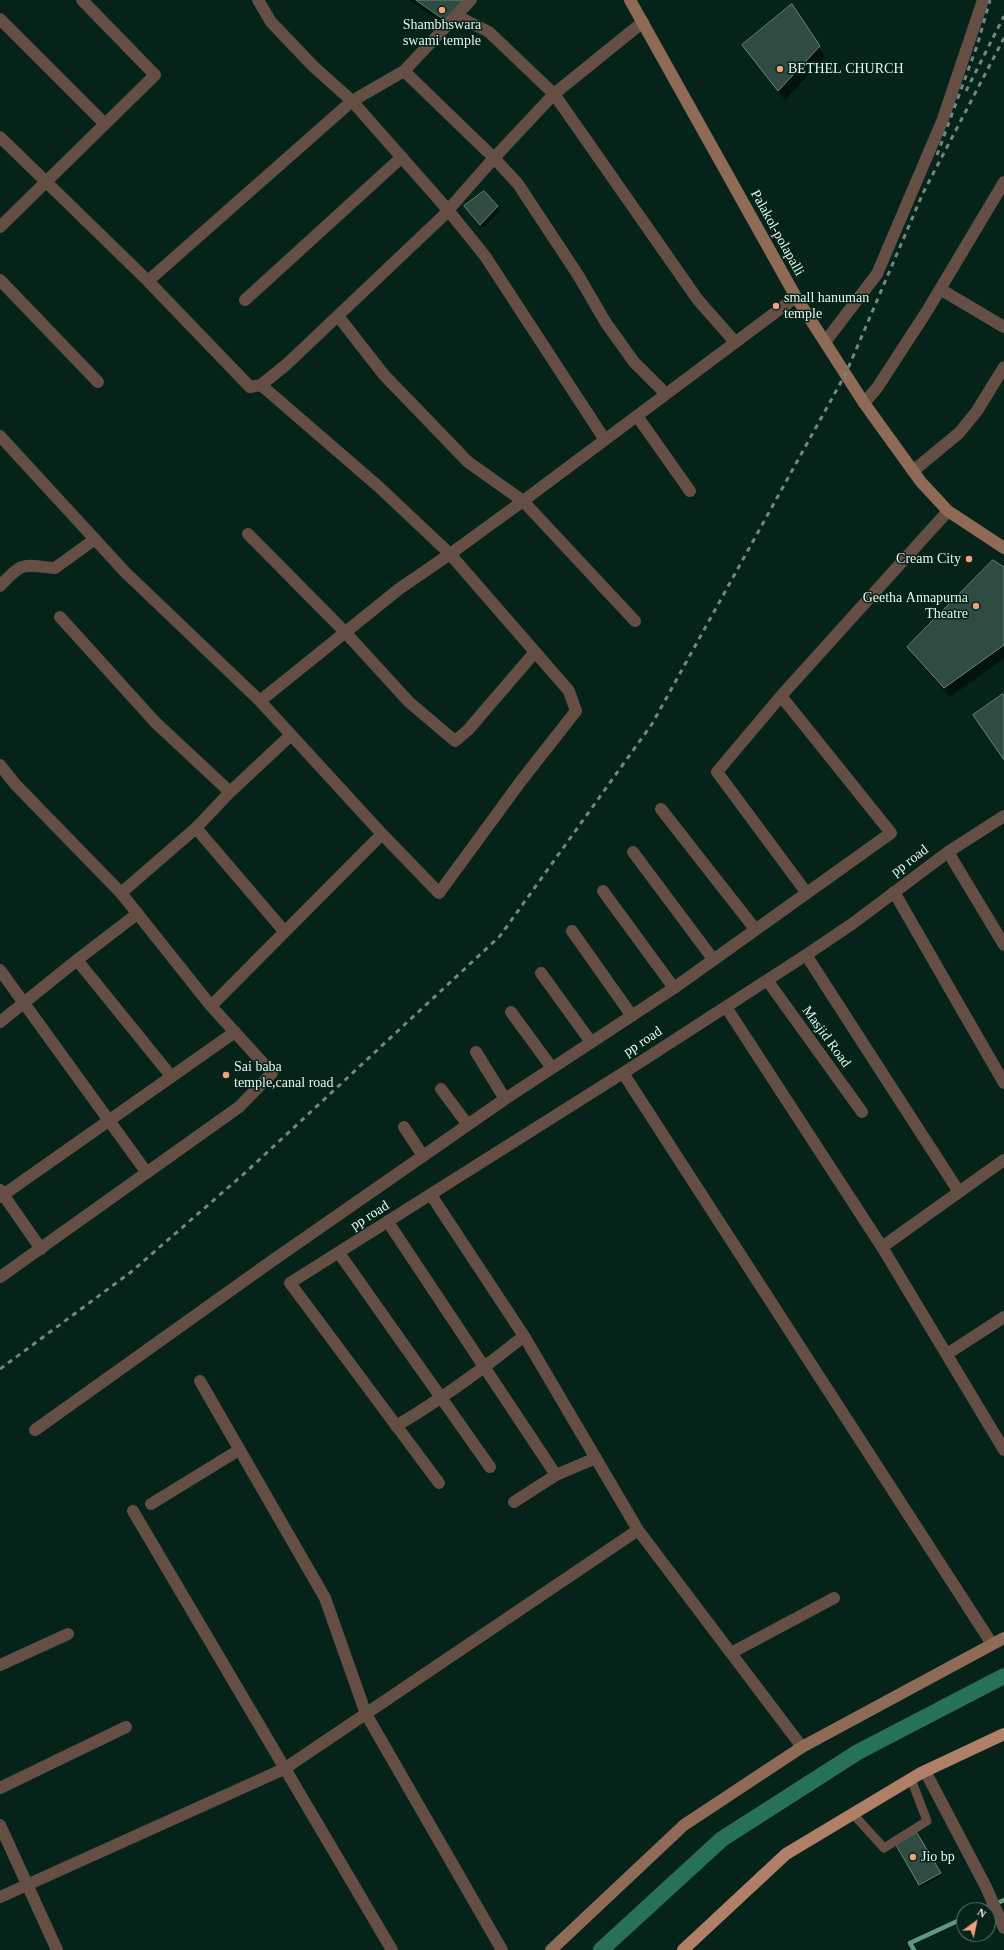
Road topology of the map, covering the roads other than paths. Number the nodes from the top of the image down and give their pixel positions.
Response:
1 (82, 0) edge
2 (258, 0) edge
3 (471, 0) edge
4 (630, 0) edge
5 (983, 0) edge
6 (457, 16) junction
7 (0, 19) edge
8 (643, 22) junction
9 (404, 71) junction
10 (554, 94) junction
11 (352, 101) junction
12 (105, 124) junction
13 (0, 137) edge
14 (402, 157) junction
15 (494, 158) junction
16 (46, 182) junction
17 (1004, 182) edge
18 (448, 210) junction
19 (0, 227) edge
20 (0, 280) edge
21 (148, 281) junction
22 (940, 289) junction
23 (796, 298) junction
24 (245, 300) dead end
25 (338, 316) junction
26 (1004, 327) edge
27 (735, 342) junction
28 (825, 342) junction
29 (1004, 367) edge
30 (98, 382) dead end
31 (261, 385) junction
32 (666, 394) junction
33 (864, 404) junction
34 (637, 416) junction
35 (0, 436) edge
36 (605, 440) junction
37 (913, 471) junction
38 (690, 491) dead end
39 (523, 501) junction
40 (948, 511) junction
41 (248, 534) dead end
42 (95, 539) junction
43 (1004, 548) edge
44 (450, 554) junction
45 (0, 586) edge
46 (60, 617) dead end
47 (635, 621) dead end
48 (344, 631) junction
49 (535, 652) junction
50 (781, 696) junction
51 (260, 701) junction
52 (291, 735) junction
53 (0, 764) edge
54 (230, 792) junction
55 (661, 809) dead end
56 (1004, 816) edge
57 (196, 828) junction
58 (382, 834) junction
59 (633, 852) dead end
60 (948, 852) junction
61 (603, 891) dead end
62 (806, 892) junction
63 (894, 892) junction
64 (121, 893) junction
65 (137, 914) junction
66 (755, 930) junction
67 (572, 931) dead end
68 (284, 932) junction
69 (1004, 945) edge
70 (806, 955) junction
71 (713, 959) junction
72 (78, 960) junction
73 (0, 970) edge
74 (541, 973) dead end
75 (767, 980) junction
76 (674, 988) junction
77 (24, 1004) junction
78 (211, 1006) junction
79 (726, 1007) junction
80 (511, 1012) dead end
81 (632, 1016) junction
82 (0, 1022) edge
83 (235, 1032) junction
84 (591, 1042) junction
85 (476, 1052) dead end
86 (552, 1068) junction
87 (623, 1073) junction
88 (171, 1076) junction
89 (1004, 1083) edge
90 (441, 1089) dead end
91 (505, 1099) junction
92 (862, 1112) dead end
93 (108, 1120) junction
94 (468, 1125) junction
95 (404, 1127) dead end
96 (423, 1156) junction
97 (1004, 1160) edge
98 (147, 1173) junction
99 (959, 1192) junction
100 (1, 1194) edge
101 (431, 1195) junction
102 (388, 1222) junction
103 (882, 1247) junction
104 (41, 1249) junction
105 (339, 1253) junction
106 (0, 1277) edge
107 (1004, 1317) edge
108 (524, 1336) junction
109 (947, 1354) junction
110 (485, 1368) junction
111 (200, 1381) dead end
112 (442, 1399) junction
113 (396, 1426) junction
114 (35, 1430) dead end
115 (239, 1450) junction
116 (1004, 1450) edge
117 (596, 1458) junction
118 (490, 1467) dead end
119 (556, 1474) junction
120 (439, 1483) dead end
121 (514, 1502) dead end
122 (151, 1504) dead end
123 (132, 1511) dead end
124 (638, 1530) junction
125 (834, 1598) dead end
126 (68, 1634) dead end
127 (1004, 1638) edge
128 (992, 1644) junction
129 (731, 1653) junction
130 (0, 1665) edge
131 (366, 1714) junction
132 (126, 1727) dead end
133 (1004, 1734) edge
134 (802, 1747) junction
135 (284, 1769) junction
136 (925, 1771) junction
137 (911, 1779) junction
138 (0, 1788) edge
139 (853, 1814) junction
140 (0, 1825) edge
141 (28, 1884) junction
142 (0, 1898) edge
143 (1004, 1928) edge
144 (57, 1950) edge
145 (392, 1950) edge
146 (502, 1950) edge
147 (552, 1950) edge
148 (683, 1950) edge

1 - 12 street
2 - 11 street
3 - 6 street
4 - 8 street, Palakol-polapalli
5 - 28 street
6 - 9 street
6 - 10 street
7 - 12 street
8 - 10 street
8 - 23 street, Palakol-polapalli
9 - 11 street
9 - 15 street
10 - 15 street
10 - 27 street
11 - 14 street
11 - 21 street
12 - 16 street
13 - 16 street
14 - 18 street
14 - 24 street
15 - 18 street
15 - 32 street
16 - 19 street
16 - 21 street
17 - 22 street
18 - 25 street
18 - 36 street
20 - 30 street
21 - 31 street
22 - 26 street
22 - 33 street
23 - 27 street
23 - 28 street, Palakol-polapalli
25 - 31 street
25 - 39 street
27 - 32 street
28 - 33 street, Palakol-polapalli
29 - 37 street
31 - 44 street
32 - 34 street
33 - 37 street, Palakol-polapalli
34 - 36 street
34 - 38 street
35 - 42 street
36 - 39 street
37 - 40 street, Palakol-polapalli
39 - 44 street
39 - 47 street
40 - 43 street, Palakol-polapalli
40 - 50 street
41 - 48 street
42 - 45 street
42 - 51 street
44 - 48 street
44 - 49 street
46 - 54 street
48 - 49 street
48 - 51 street
49 - 58 street
50 - 62 street
50 - 62 street
51 - 52 street
52 - 54 street
52 - 58 street
53 - 64 street
54 - 57 street
55 - 66 street
56 - 60 street, pp road
57 - 64 street
57 - 68 street
58 - 68 street
59 - 71 street
60 - 63 street, pp road
60 - 69 street
61 - 76 street
62 - 66 street
63 - 70 street, pp road
63 - 89 street
64 - 65 street
65 - 72 street
65 - 78 street
66 - 71 street
67 - 81 street
68 - 78 street
70 - 75 street, pp road
70 - 99 street
71 - 76 street
72 - 77 street
72 - 88 street
73 - 77 street
74 - 84 street
75 - 79 street, pp road
75 - 92 street, Masjid Road
76 - 81 street
77 - 82 street
77 - 93 street
78 - 83 street
79 - 87 street, pp road
79 - 103 street
80 - 86 street
81 - 84 street
83 - 88 street
83 - 98 street
84 - 86 street
85 - 91 street
86 - 91 street
87 - 101 street, pp road
87 - 128 street
88 - 93 street
90 - 94 street
91 - 94 street
93 - 98 street
93 - 100 street
94 - 96 street
95 - 96 street
96 - 114 street
97 - 99 street
98 - 104 street
99 - 103 street
100 - 104 street
101 - 102 street, pp road
101 - 108 street
102 - 105 street, pp road
102 - 110 street
103 - 109 street
104 - 106 street
105 - 112 street
105 - 113 street, pp road
107 - 109 street
108 - 110 street
108 - 117 street
109 - 116 street
110 - 112 street
110 - 119 street
111 - 115 street
112 - 113 street
112 - 118 street
113 - 120 street
115 - 122 street
115 - 131 street
117 - 119 street
117 - 124 street
119 - 121 street
123 - 135 street
124 - 129 street
124 - 131 street
125 - 129 street
126 - 130 street
127 - 128 street
128 - 134 street
129 - 134 street
131 - 135 street
131 - 146 street
132 - 138 street
133 - 136 main road
134 - 147 street
135 - 141 street
135 - 145 street
136 - 137 main road
136 - 143 street
137 - 139 main road
137 - 139 lane
139 - 148 main road
140 - 141 street
141 - 142 street
141 - 144 street

